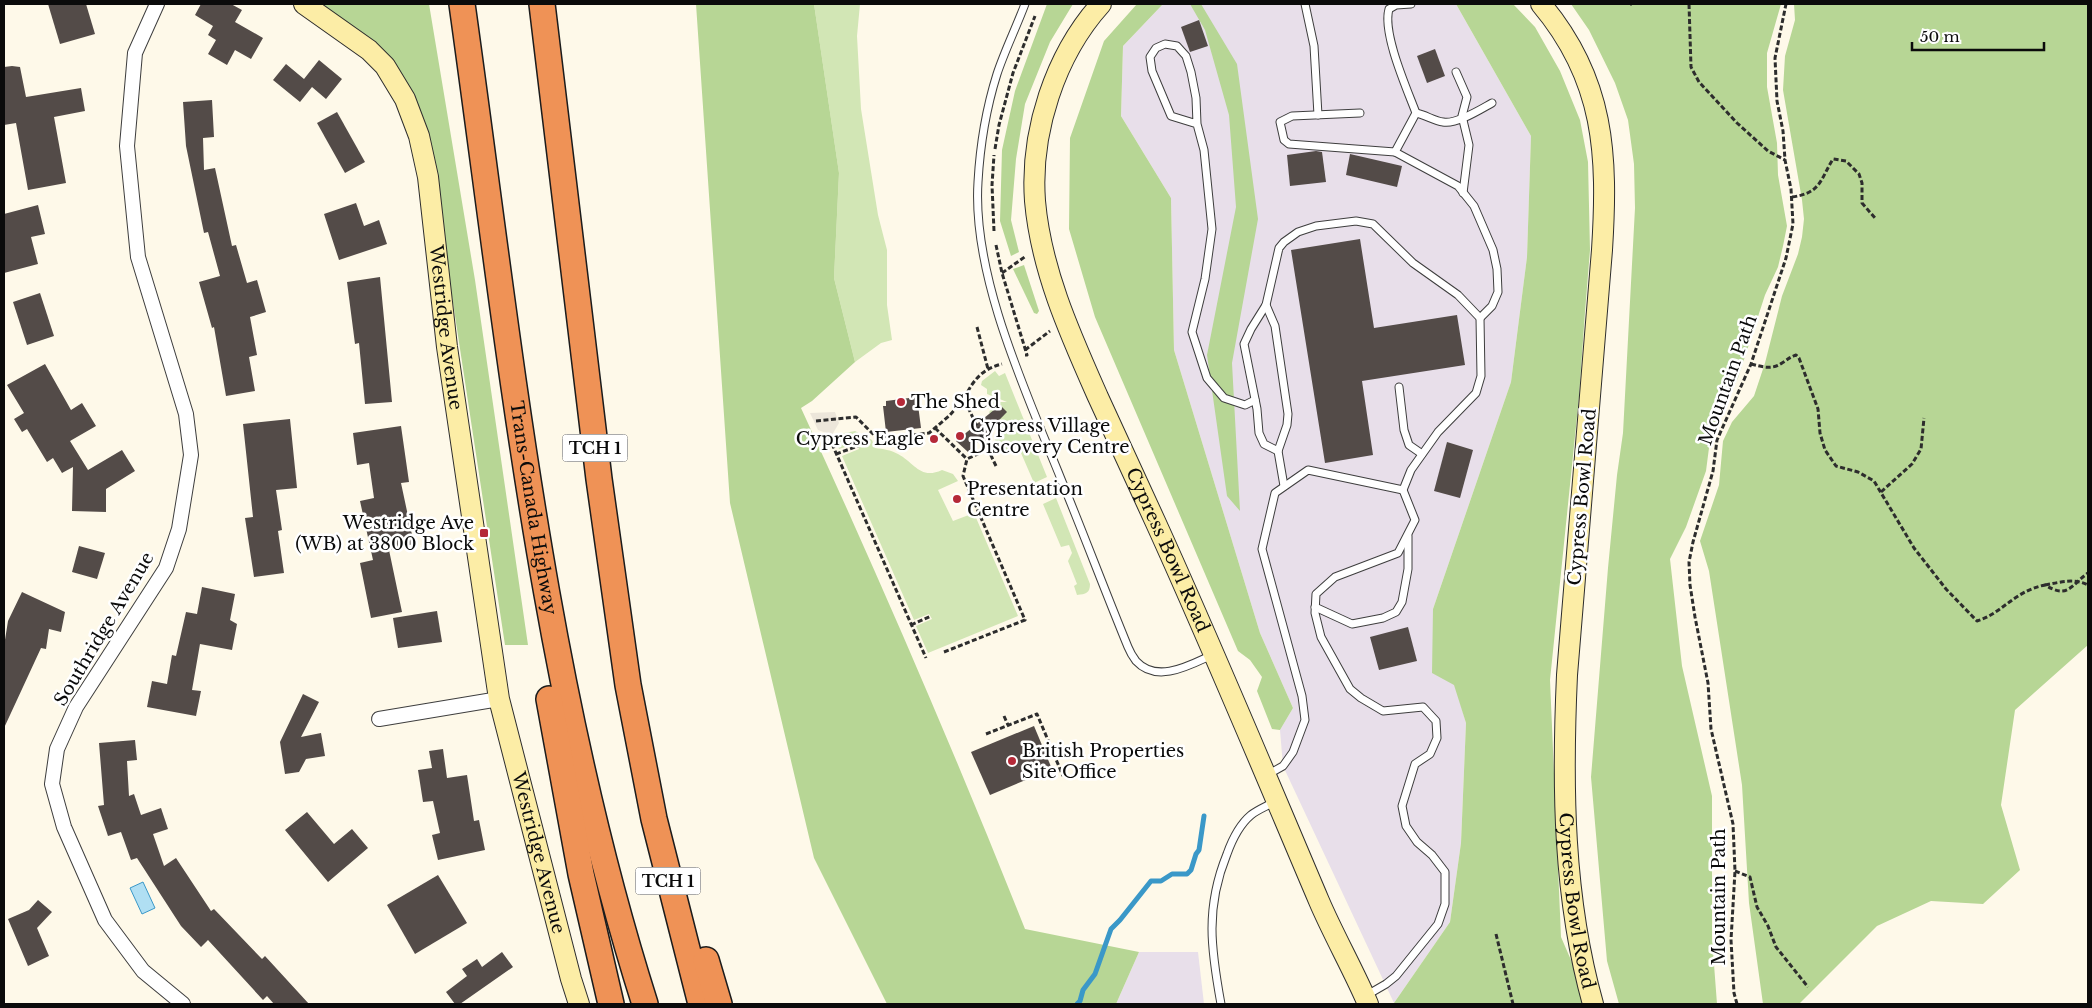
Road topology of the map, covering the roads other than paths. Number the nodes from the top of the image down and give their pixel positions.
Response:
1 (157, 4) edge
2 (304, 4) edge
3 (462, 4) edge
4 (542, 4) edge
5 (1024, 4) edge
6 (1101, 4) edge
7 (1305, 4) edge
8 (1411, 4) edge
9 (1541, 4) edge
10 (1456, 72) dead end
11 (1492, 103) dead end
12 (1360, 113) dead end
13 (1416, 113) junction
14 (1318, 115) junction
15 (1463, 118) junction
16 (1197, 124) junction
17 (1395, 152) junction
18 (1464, 193) junction
19 (1266, 305) junction
20 (1480, 318) junction
21 (1399, 387) dead end
22 (1255, 400) junction
23 (1278, 451) junction
24 (1422, 454) junction
25 (1284, 486) junction
26 (1402, 490) junction
27 (1408, 533) junction
28 (541, 565) junction
29 (1315, 607) junction
30 (1215, 654) junction
31 (499, 699) junction
32 (379, 719) dead end
33 (640, 756) junction
34 (1266, 775) junction
35 (1277, 801) junction
36 (1366, 1000) edge
37 (183, 1004) edge
38 (579, 1004) edge
39 (611, 1004) edge
40 (645, 1004) edge
41 (701, 1004) edge
42 (719, 1004) edge
43 (1221, 1004) edge
44 (1593, 1004) edge

1 - 37 street, Southridge Avenue
2 - 31 street, Westridge Avenue
3 - 28 highway, Trans-Canada Highway / TCH 1
4 - 33 highway, TCH 1
5 - 30 lane
6 - 30 street, Cypress Bowl Road
7 - 14 lane
8 - 13 lane
9 - 44 street, Cypress Bowl Road
10 - 15 lane
11 - 15 lane
12 - 14 lane
13 - 15 lane
13 - 17 lane
14 - 17 lane
15 - 18 lane
16 - 16 lane
16 - 22 lane
17 - 18 lane
18 - 20 lane
19 - 20 lane
19 - 22 lane
19 - 23 lane
20 - 24 lane
21 - 24 lane
22 - 23 lane
23 - 25 lane
24 - 26 lane
25 - 26 lane
25 - 34 lane
26 - 27 lane
27 - 29 lane
27 - 29 lane
28 - 39 highway
28 - 40 highway, Trans-Canada Highway / TCH 1
29 - 36 lane
30 - 34 street, Cypress Bowl Road
31 - 32 street
31 - 38 street, Westridge Avenue
33 - 41 highway, TCH 1
33 - 42 highway
34 - 35 street, Cypress Bowl Road
35 - 36 street, Cypress Bowl Road
35 - 43 lane

